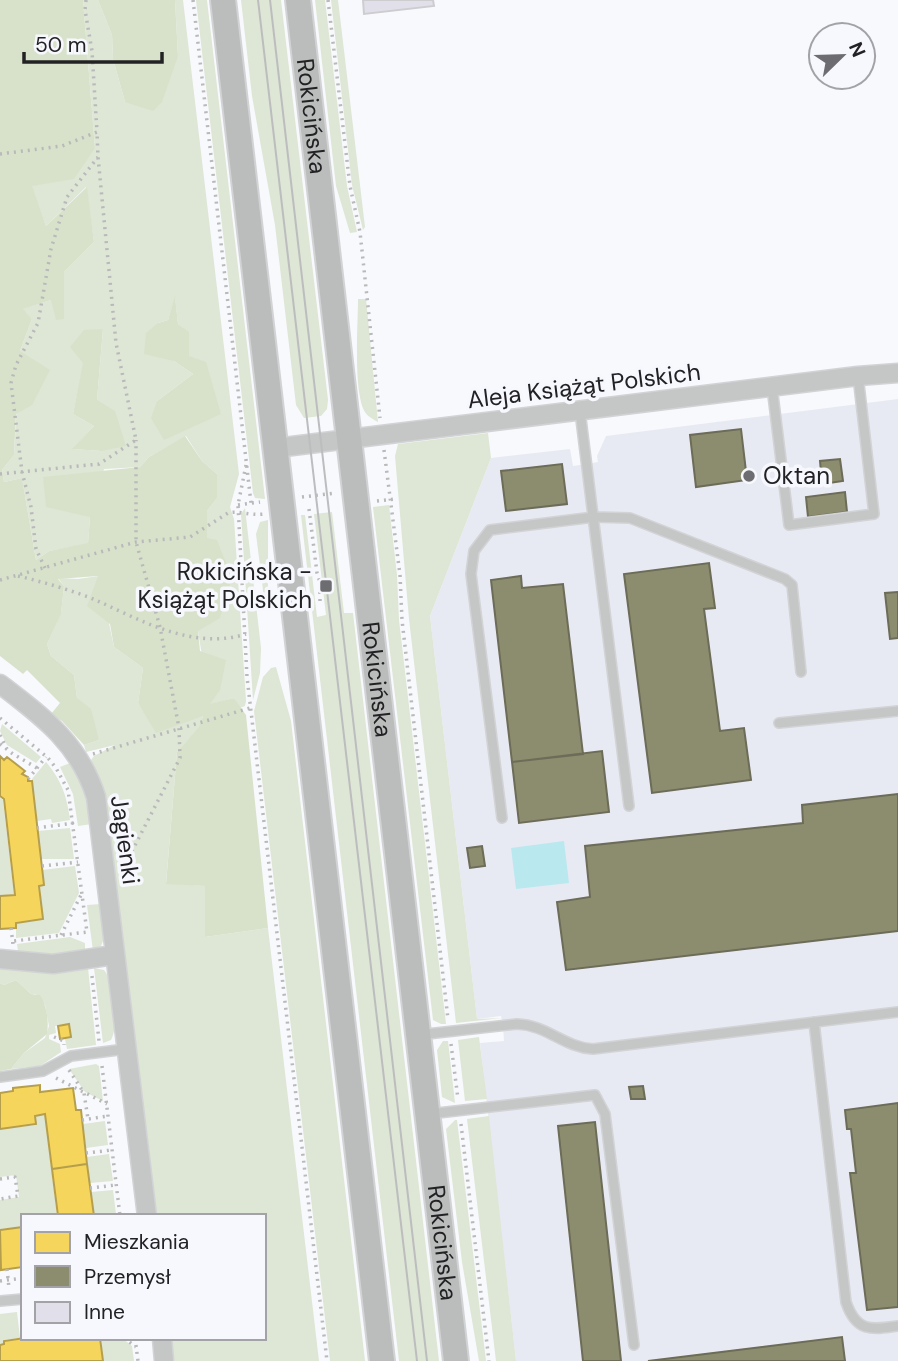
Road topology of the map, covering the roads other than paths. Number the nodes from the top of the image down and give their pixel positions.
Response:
1 (223, 0) edge
2 (298, 0) edge
3 (898, 373) edge
4 (858, 376) junction
5 (772, 387) junction
6 (580, 411) junction
7 (349, 439) junction
8 (276, 448) junction
9 (594, 517) junction
10 (801, 672) dead end
11 (0, 684) edge
12 (898, 711) edge
13 (779, 723) dead end
14 (629, 806) dead end
15 (502, 818) dead end
16 (114, 955) junction
17 (0, 959) edge
18 (898, 1012) edge
19 (814, 1022) junction
20 (418, 1035) junction
21 (126, 1049) junction
22 (0, 1077) edge
23 (428, 1115) junction
24 (147, 1214) edge
25 (898, 1326) edge
26 (162, 1340) edge
27 (634, 1345) dead end
28 (164, 1361) edge
29 (382, 1361) edge
30 (456, 1361) edge

1 - 8 main road
2 - 7 main road, Rokicińska
3 - 4 street, Aleja Książąt Polskich
4 - 5 street, Aleja Książąt Polskich
4 - 5 lane
5 - 6 street, Aleja Książąt Polskich
6 - 7 street, Aleja Książąt Polskich
6 - 9 lane
7 - 8 street, Aleja Książąt Polskich
7 - 20 main road, Rokicińska
8 - 29 main road
9 - 10 lane
9 - 14 lane
9 - 15 lane
11 - 16 street, Jagienki
12 - 13 lane
16 - 17 street
16 - 21 street, Jagienki
18 - 19 lane
19 - 20 lane
19 - 25 lane
20 - 23 main road, Rokicińska
21 - 22 lane
21 - 24 street, Jagienki
23 - 27 lane
23 - 30 main road, Rokicińska
26 - 28 street

